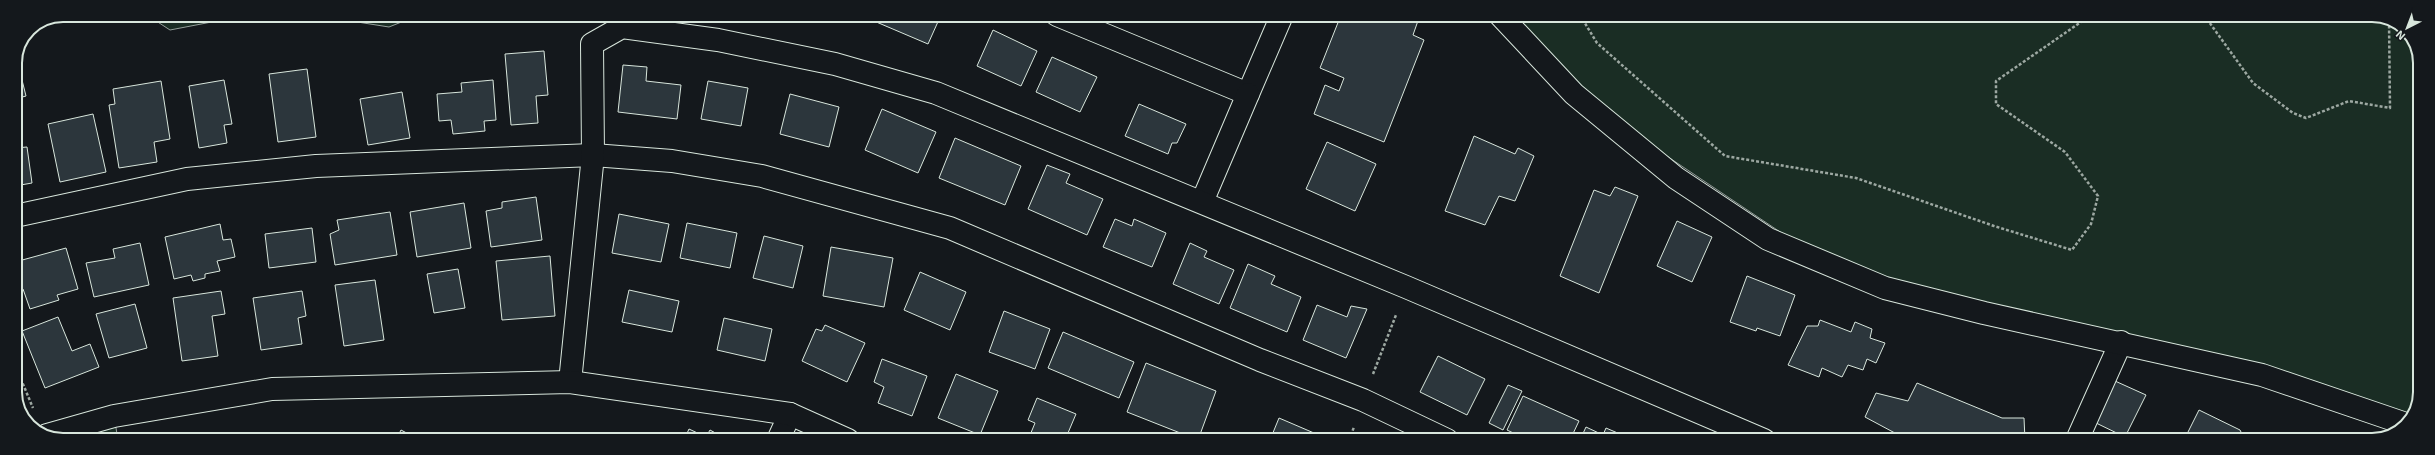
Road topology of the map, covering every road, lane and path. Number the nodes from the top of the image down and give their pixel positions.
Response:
1 (1074, 22) edge
2 (1279, 22) edge
3 (1507, 22) edge
4 (1584, 22) edge
5 (2081, 22) edge
6 (2209, 22) edge
7 (2389, 48) edge
8 (1248, 94) junction
9 (593, 155) junction
10 (1202, 202) junction
11 (22, 214) edge
12 (1406, 287) junction
13 (2121, 342) junction
14 (22, 381) edge
15 (570, 382) junction
16 (1364, 400) junction
17 (35, 412) dead end
18 (790, 414) junction
19 (2400, 422) edge
20 (54, 432) edge
21 (781, 433) edge
22 (832, 433) edge
23 (1352, 433) edge
24 (1432, 433) edge
25 (1748, 433) edge
26 (2080, 433) edge

1 - 8 street
2 - 8 street
3 - 13 street
4 - 5 path
6 - 7 path
8 - 10 street
9 - 10 street
9 - 11 street
9 - 15 street
9 - 16 street
10 - 12 street
12 - 16 path
12 - 25 street
13 - 19 street
13 - 26 street
14 - 17 path
15 - 18 street
15 - 20 street
16 - 23 path
16 - 24 street
18 - 21 street
18 - 22 street

